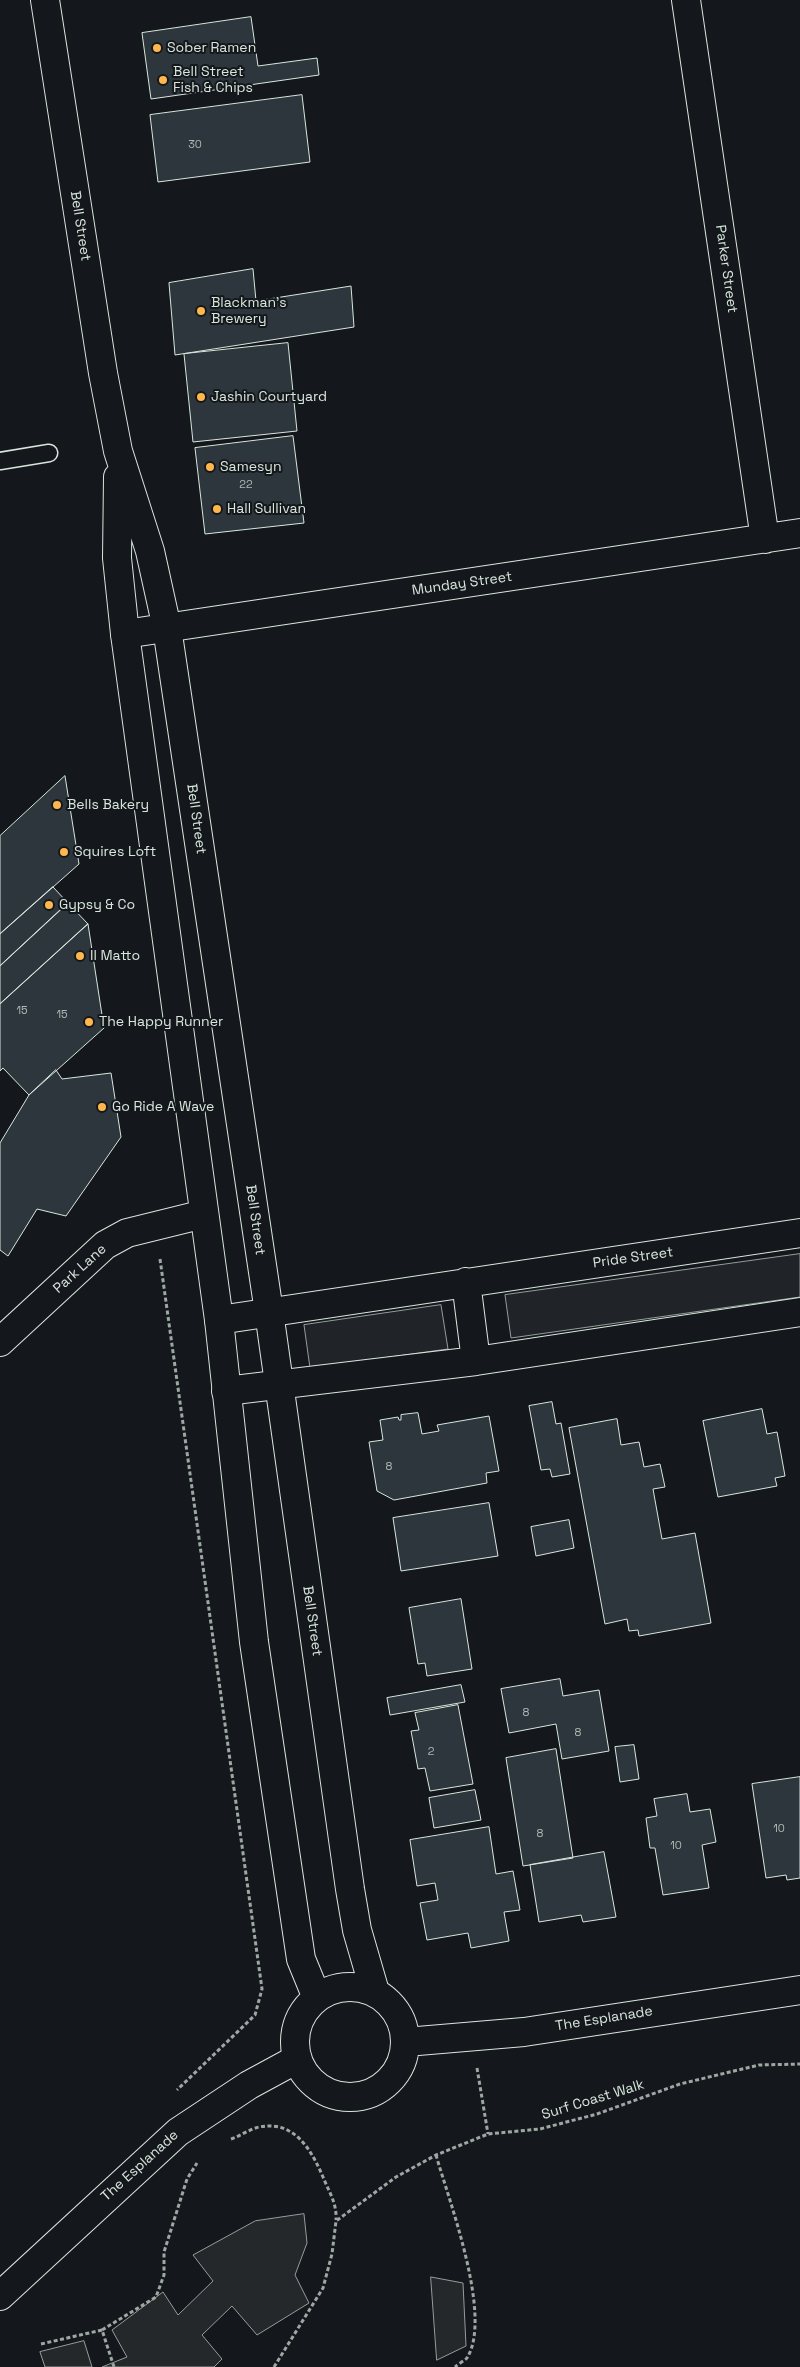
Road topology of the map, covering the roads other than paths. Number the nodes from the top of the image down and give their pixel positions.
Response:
1 (45, 0) edge
2 (686, 0) edge
3 (118, 452) junction
4 (49, 453) dead end
5 (0, 461) edge
6 (800, 533) edge
7 (765, 539) junction
8 (167, 628) junction
9 (124, 634) junction
10 (204, 1214) junction
11 (800, 1233) edge
12 (466, 1282) junction
13 (269, 1312) junction
14 (800, 1312) edge
15 (219, 1320) junction
16 (0, 1342) edge
17 (476, 1361) junction
18 (279, 1384) junction
19 (226, 1391) junction
20 (800, 1990) edge
21 (375, 1992) junction
22 (317, 1998) junction
23 (406, 2042) junction
24 (297, 2059) junction
25 (0, 2296) edge

1 - 3 street, Bell Street
2 - 7 street, Parker Street
3 - 8 street, Bell Street
3 - 9 street, Bell Street
4 - 5 lane
6 - 7 street, Munday Street
7 - 8 street, Munday Street
8 - 9 street, Munday Street
8 - 13 street, Bell Street
9 - 10 street, Bell Street
10 - 15 street, Bell Street
10 - 16 street, Park Lane
11 - 12 street, Pride Street
12 - 13 street, Pride Street
12 - 17 street
13 - 15 street, Pride Street
13 - 18 street, Bell Street
14 - 17 street
15 - 19 street, Bell Street
17 - 18 street
18 - 19 street
18 - 21 street, Bell Street
19 - 22 street, Bell Street
20 - 23 street, The Esplanade
21 - 22 street
21 - 23 street
22 - 24 street
23 - 24 street
24 - 25 street, The Esplanade

